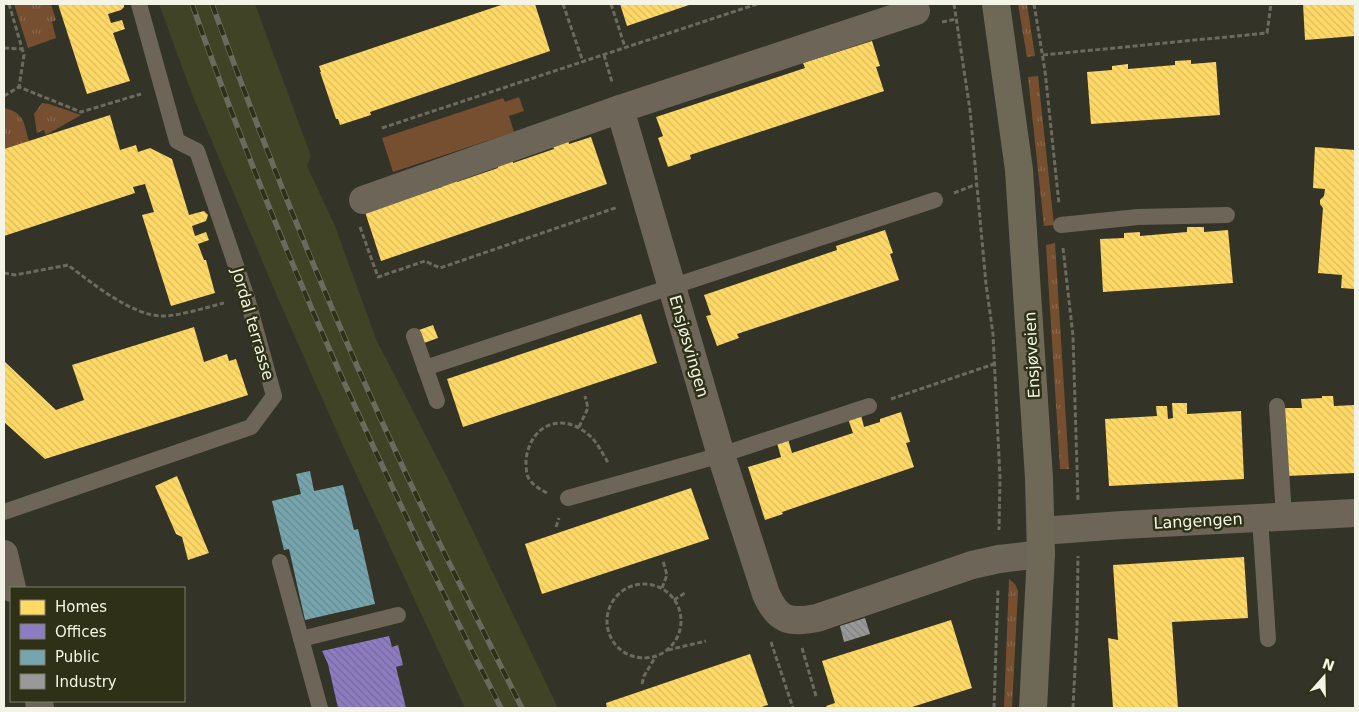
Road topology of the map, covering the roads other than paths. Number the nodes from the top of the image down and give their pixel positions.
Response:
1 (139, 4) edge
2 (996, 4) edge
3 (916, 11) dead end
4 (620, 109) junction
5 (935, 200) dead end
6 (361, 212) road end
7 (1227, 215) dead end
8 (1061, 225) dead end
9 (672, 286) junction
10 (414, 336) dead end
11 (426, 368) junction
12 (437, 401) dead end
13 (869, 406) road end
14 (1277, 406) dead end
15 (721, 455) junction
16 (568, 498) road end
17 (4, 512) edge
18 (1355, 513) edge
19 (1272, 517) junction
20 (1041, 542) junction
21 (4, 554) edge
22 (280, 562) dead end
23 (12, 587) edge
24 (398, 615) dead end
25 (300, 639) junction
26 (1268, 639) dead end
27 (320, 708) edge
28 (1033, 708) edge

1 - 17 lane, Jordal terrasse
2 - 20 main road, Ensjøveien
3 - 4 street
4 - 6 street
4 - 9 street, Ensjøsvingen
5 - 9 lane
7 - 8 lane
9 - 11 lane
9 - 15 street, Ensjøsvingen
10 - 11 lane
11 - 12 lane
13 - 15 lane
14 - 19 lane
15 - 16 lane
15 - 20 street, Ensjøsvingen
18 - 19 street, Langengen
19 - 20 street, Langengen
19 - 26 lane
20 - 28 main road, Ensjøveien
21 - 23 street
22 - 25 lane
24 - 25 lane
25 - 27 lane

